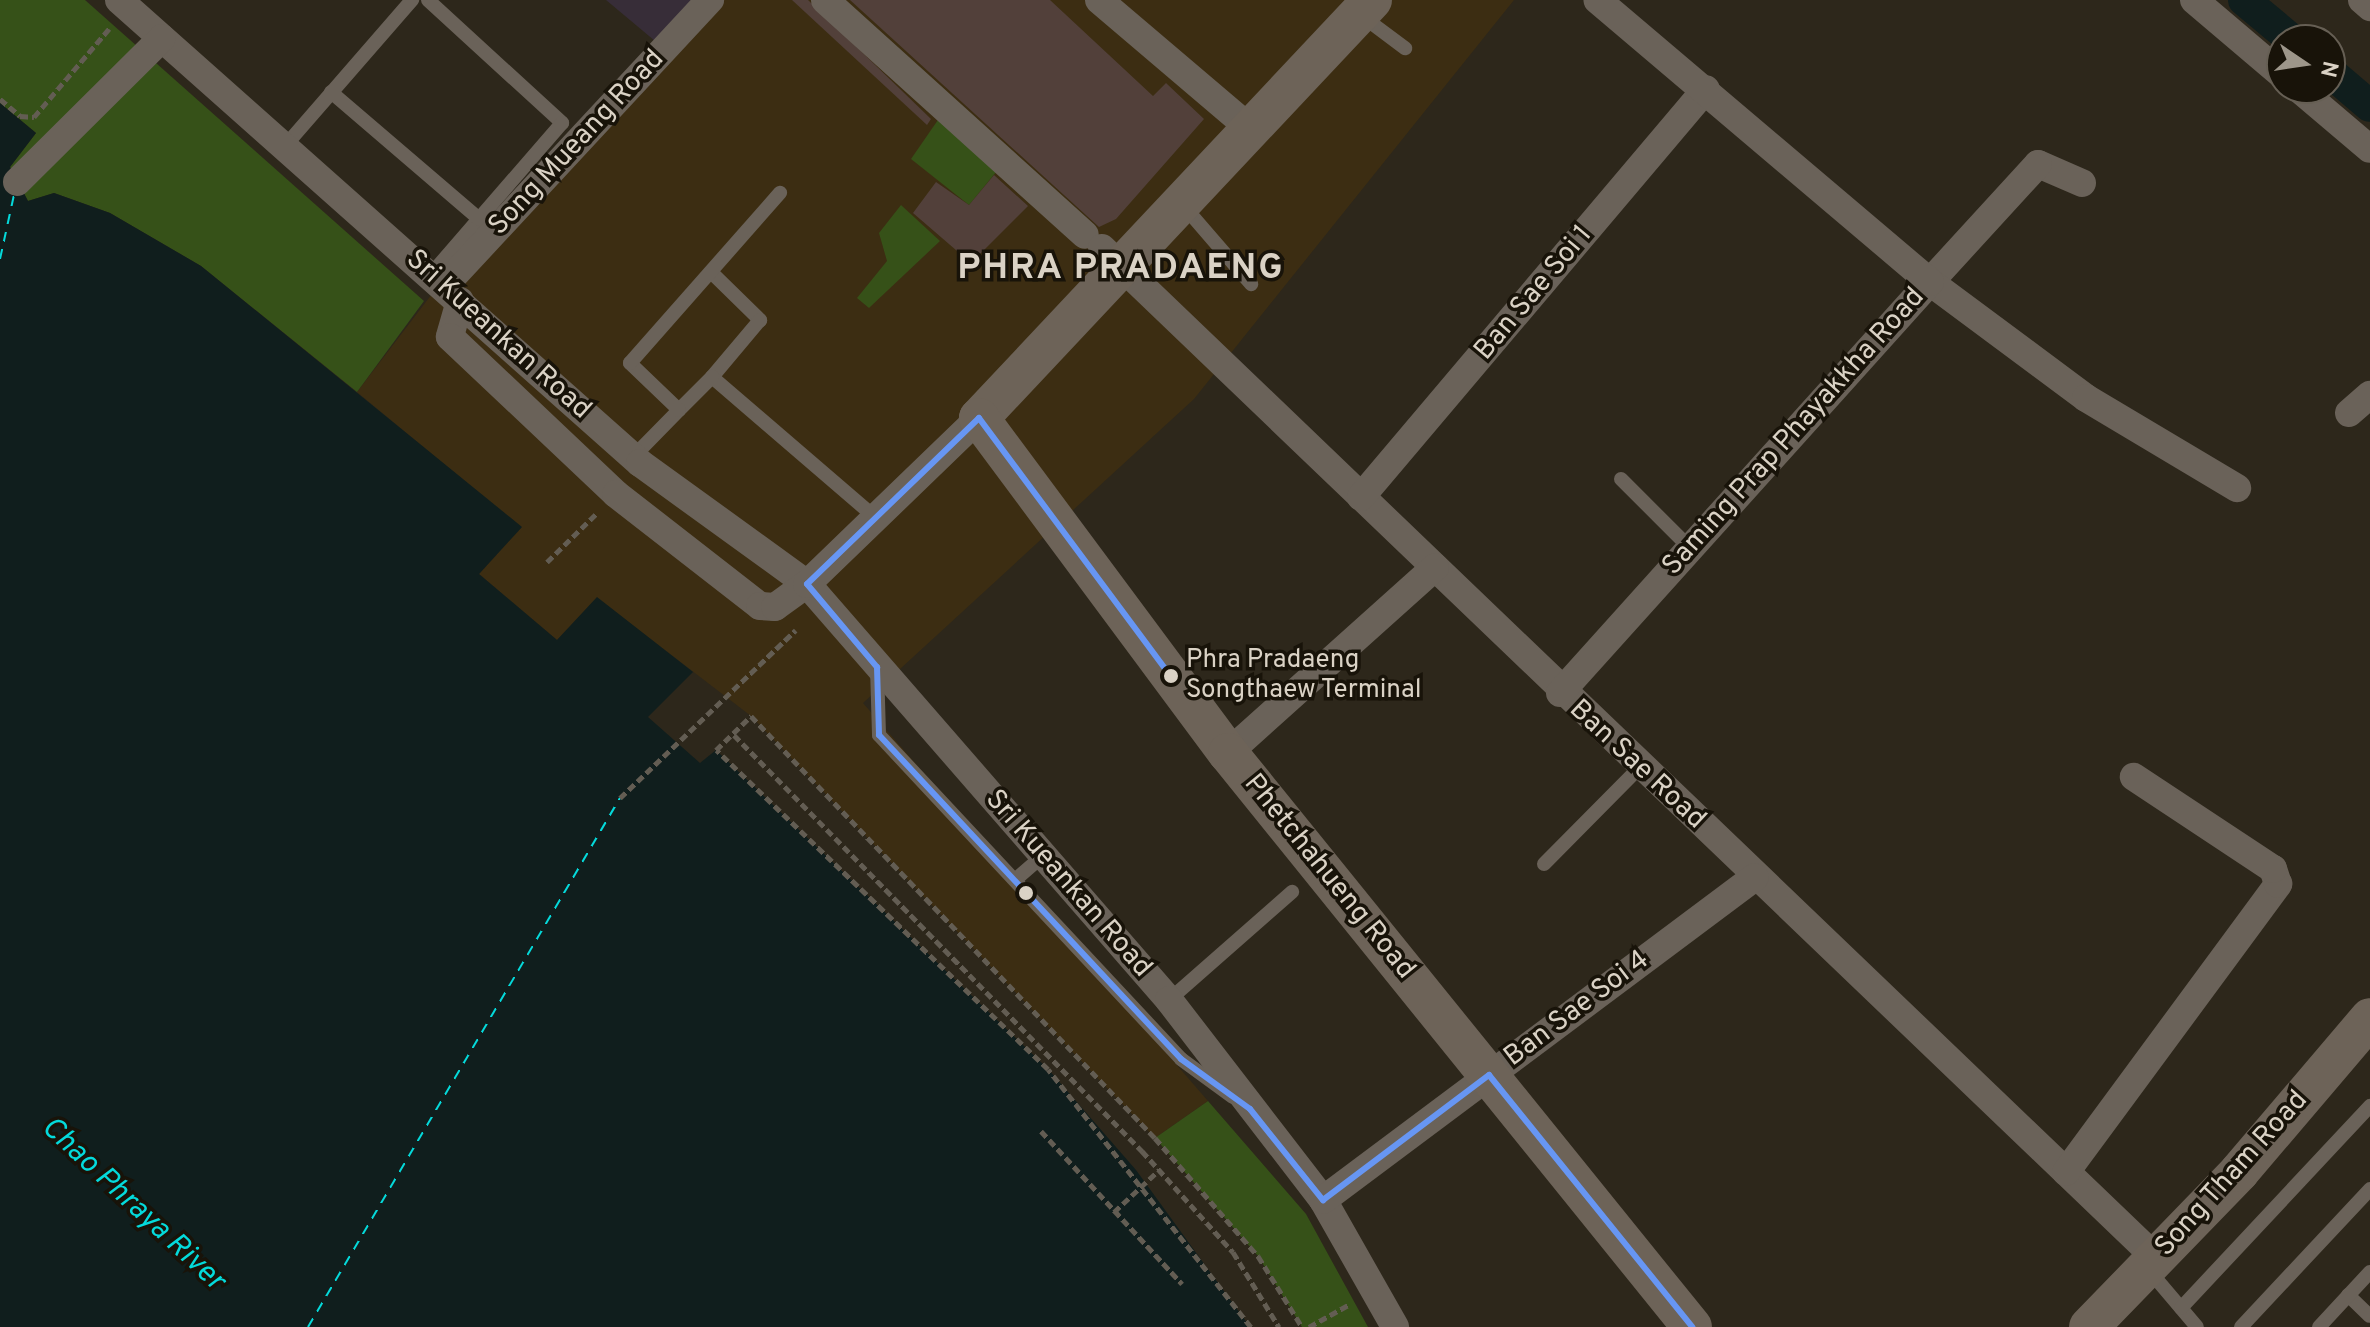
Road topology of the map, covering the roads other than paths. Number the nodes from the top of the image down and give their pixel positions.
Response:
1 (412, 0) edge
2 (428, 0) edge
3 (710, 0) edge
4 (825, 0) edge
5 (1099, 0) edge
6 (1598, 0) edge
7 (2194, 0) edge
8 (123, 4) edge
9 (1365, 7) edge
10 (162, 38) junction
11 (1405, 48) dead end
12 (2266, 61) edge
13 (1706, 89) junction
14 (331, 92) junction
15 (2317, 104) edge
16 (1248, 127) junction
17 (285, 146) junction
18 (2370, 149) edge
19 (17, 182) dead end
20 (2082, 183) dead end
21 (780, 193) dead end
22 (1180, 201) junction
23 (479, 219) junction
24 (1103, 250) junction
25 (711, 272) junction
26 (1930, 282) junction
27 (1251, 284) dead end
28 (445, 287) junction
29 (712, 377) junction
30 (2370, 395) edge
31 (679, 410) junction
32 (2349, 413) dead end
33 (979, 418) junction
34 (633, 457) junction
35 (1621, 479) dead end
36 (2237, 488) dead end
37 (1361, 497) junction
38 (877, 519) junction
39 (1690, 548) junction
40 (1435, 567) junction
41 (816, 594) junction
42 (877, 667) junction
43 (1560, 693) junction
44 (1228, 753) junction
45 (1640, 767) junction
46 (2134, 777) dead end
47 (1043, 856) junction
48 (1544, 864) dead end
49 (1755, 877) junction
50 (1015, 880) junction
51 (1292, 892) dead end
52 (1169, 1000) junction
53 (2370, 1018) edge
54 (1489, 1075) junction
55 (2370, 1106) edge
56 (1250, 1109) junction
57 (2066, 1172) junction
58 (2370, 1189) edge
59 (1323, 1200) junction
60 (2151, 1263) junction
61 (2370, 1272) edge
62 (2348, 1295) junction
63 (2181, 1308) junction
64 (2370, 1316) edge
65 (1395, 1327) edge
66 (1692, 1327) edge
67 (2089, 1327) edge
68 (2197, 1327) edge
69 (2241, 1327) edge
70 (2319, 1327) edge

1 - 14 lane
2 - 23 lane
3 - 28 street, Song Mueang Road
4 - 24 street, Ban Sae Road
5 - 16 street
6 - 13 street, Saming Prap Phayakkha Road
7 - 12 street
8 - 10 street, Sri Kueankan Road
9 - 11 lane
9 - 16 main road
10 - 17 street, Sri Kueankan Road
10 - 19 street
13 - 26 street, Saming Prap Phayakkha Road
13 - 37 street, Ban Sae Soi 1
14 - 17 lane
14 - 23 lane
15 - 18 street
16 - 22 main road
17 - 28 street, Sri Kueankan Road
20 - 26 street
21 - 25 lane
22 - 24 main road
22 - 27 lane
23 - 28 lane
24 - 33 main road
24 - 37 street, Ban Sae Road
25 - 29 lane
25 - 31 lane
26 - 36 street
26 - 39 street, Saming Prap Phayakkha Road
28 - 34 street, Sri Kueankan Road
28 - 41 street
29 - 31 lane
29 - 38 lane
30 - 32 street
31 - 34 lane
33 - 38 street
33 - 44 main road, Phetchahueng Road
34 - 41 street, Sri Kueankan Road
35 - 39 lane
37 - 40 street, Ban Sae Road
38 - 41 street
39 - 43 street, Saming Prap Phayakkha Road
40 - 43 street, Ban Sae Road
40 - 44 street
41 - 42 street, Sri Kueankan Road
42 - 47 street, Sri Kueankan Road
42 - 50 lane, Sri Kueankan Road
43 - 45 street, Ban Sae Road
44 - 54 main road, Phetchahueng Road
45 - 48 lane
45 - 49 street, Ban Sae Road
46 - 57 street
47 - 50 lane
47 - 52 street, Sri Kueankan Road
49 - 54 street, Ban Sae Soi 4
49 - 57 street, Ban Sae Road
50 - 56 lane, Sri Kueankan Road
51 - 52 lane
52 - 56 street, Sri Kueankan Road
53 - 60 main road, Song Tham Road
54 - 59 street, Ban Sae Soi 4
54 - 66 main road, Phetchahueng Road
55 - 63 lane
56 - 59 street, Sri Kueankan Road
57 - 60 street, Ban Sae Road
58 - 69 lane
59 - 65 street, Sri Kueankan Road
60 - 63 lane
60 - 67 main road, Song Tham Road
61 - 62 lane
62 - 64 lane
62 - 70 lane
63 - 68 lane

